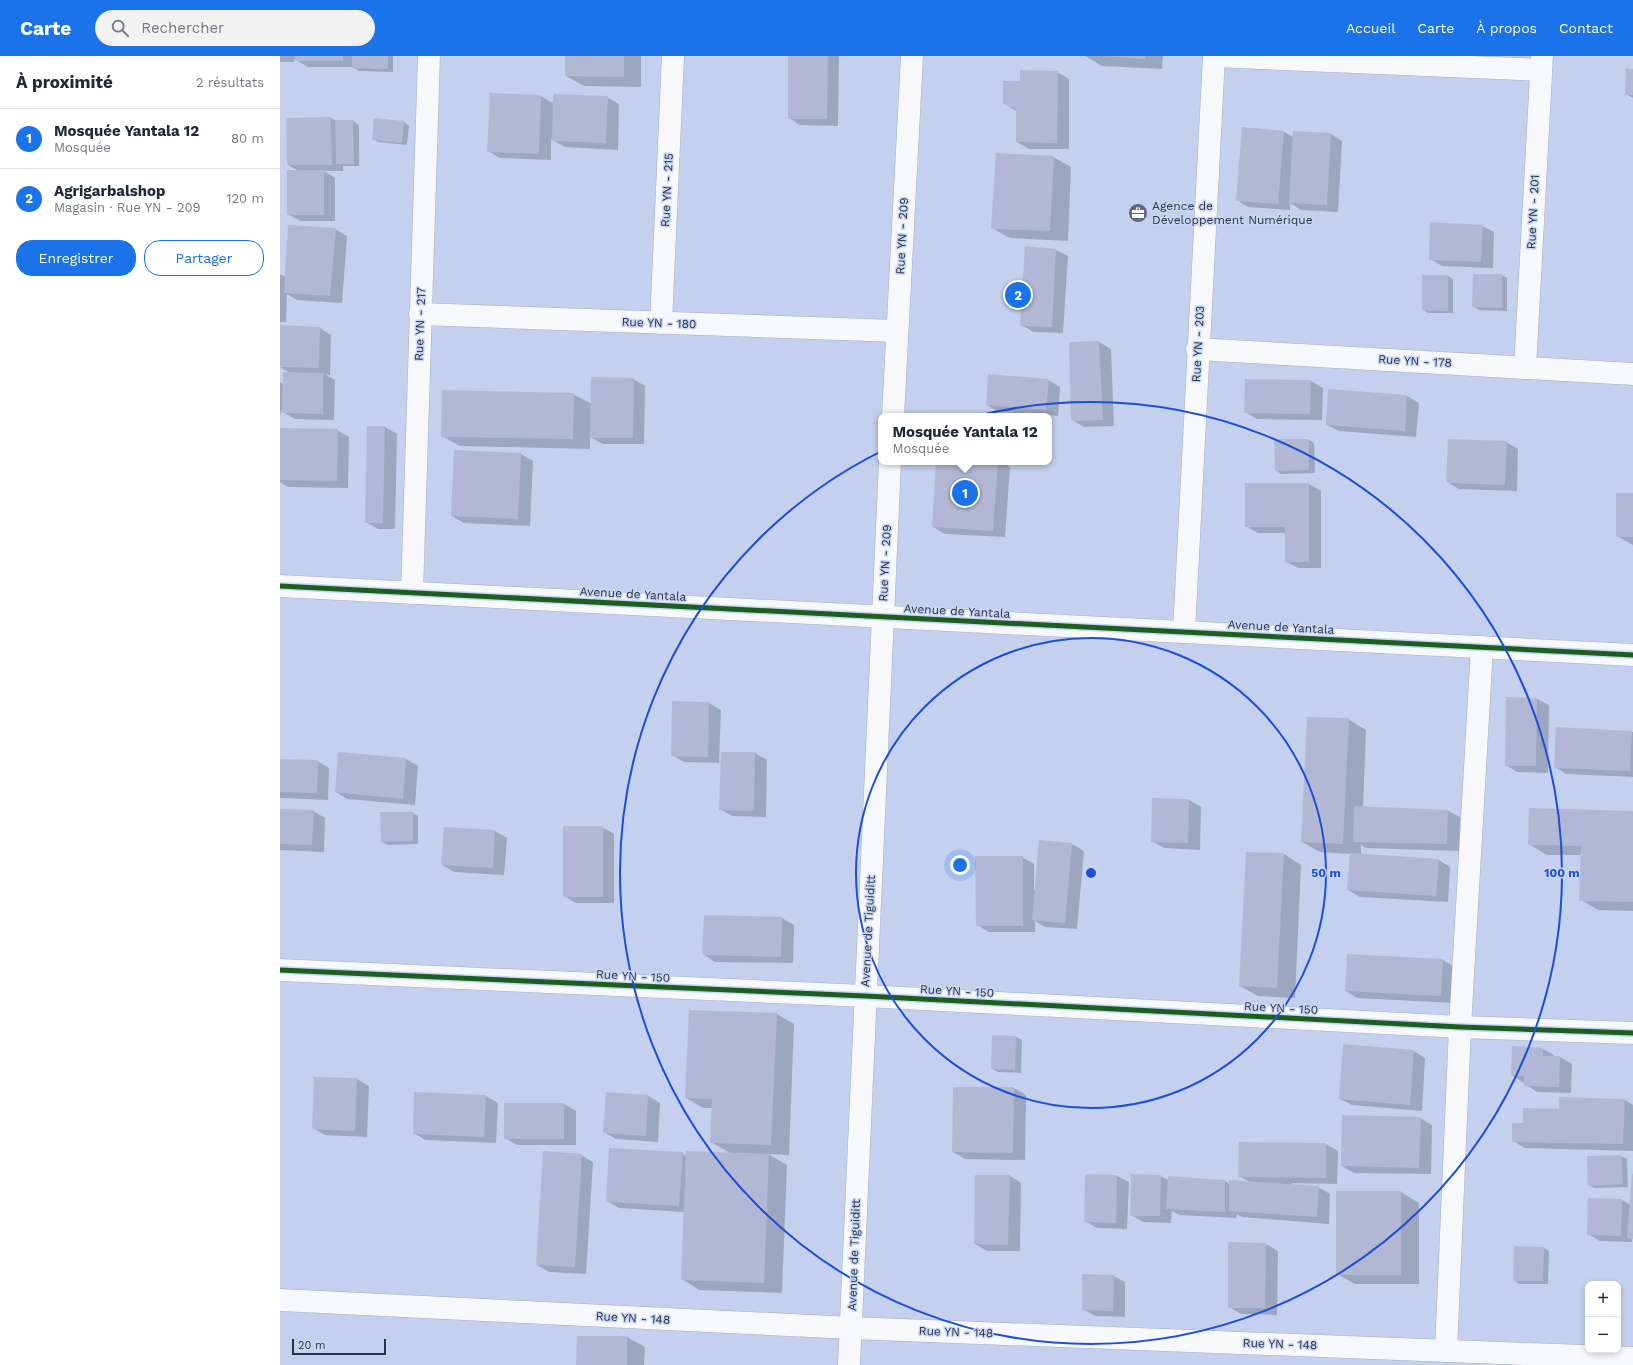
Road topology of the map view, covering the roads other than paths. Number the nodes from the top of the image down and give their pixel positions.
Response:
1 (429, 56) edge
2 (673, 56) edge
3 (912, 56) edge
4 (1214, 56) edge
5 (1541, 63) edge
6 (420, 314) junction
7 (661, 323) junction
8 (897, 331) junction
9 (1197, 349) junction
10 (1525, 368) junction
11 (1633, 374) edge
12 (893, 413) edge
13 (890, 465) edge
14 (280, 586) edge
15 (412, 593) junction
16 (882, 617) junction
17 (1184, 632) junction
18 (1482, 647) junction
19 (1633, 655) edge
20 (280, 970) edge
21 (865, 996) junction
22 (1460, 1027) junction
23 (1633, 1033) edge
24 (280, 1300) edge
25 (851, 1328) junction
26 (1446, 1351) junction
27 (1633, 1358) edge
28 (849, 1365) edge

1 - 6 street, Rue YN - 217
2 - 7 street, Rue YN - 215
3 - 8 street, Rue YN - 209
4 - 5 street
4 - 9 street, Rue YN - 203
5 - 10 street, Rue YN - 201
6 - 7 street, Rue YN - 180
6 - 15 street, Rue YN - 217
7 - 8 street, Rue YN - 180
8 - 12 street, Rue YN - 209
9 - 10 street, Rue YN - 178
9 - 17 street, Rue YN - 203
10 - 11 street, Rue YN - 178
13 - 16 street, Rue YN - 209
14 - 15 street, Avenue de Yantala
15 - 16 street, Avenue de Yantala
16 - 17 street, Avenue de Yantala
16 - 21 street, Avenue de Tiguiditt
17 - 18 street, Avenue de Yantala
18 - 19 street, Avenue de Yantala
18 - 22 street
20 - 21 street, Rue YN - 150
21 - 22 street, Rue YN - 150
21 - 25 street, Avenue de Tiguiditt
22 - 23 street, Rue YN - 150
22 - 26 street
24 - 25 street, Rue YN - 148
25 - 26 street, Rue YN - 148
25 - 28 street, Avenue de Tiguiditt
26 - 27 street, Rue YN - 148

